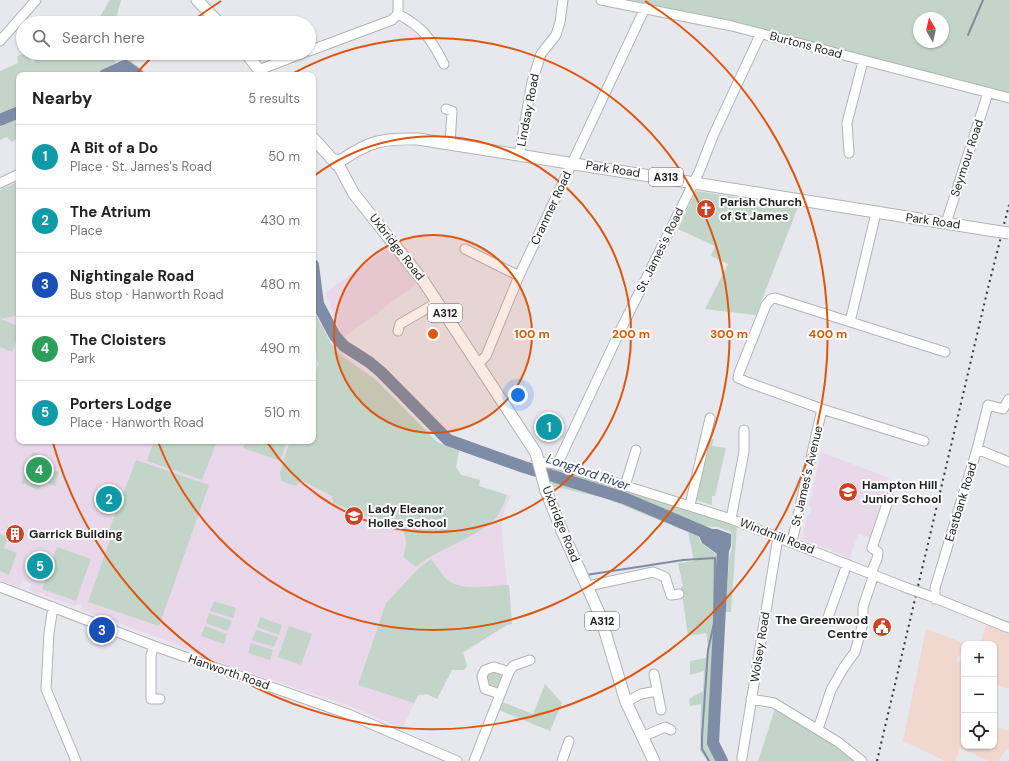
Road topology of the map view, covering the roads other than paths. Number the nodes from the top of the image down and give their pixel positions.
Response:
1 (36, 0) edge
2 (197, 0) edge
3 (398, 0) edge
4 (563, 0) edge
5 (601, 0) edge
6 (645, 8) junction
7 (398, 14) junction
8 (22, 16) edge
9 (212, 16) edge
10 (16, 23) edge
11 (761, 33) junction
12 (0, 41) edge
13 (316, 48) edge
14 (251, 60) edge
15 (284, 60) edge
16 (863, 61) junction
17 (444, 64) dead end
18 (260, 72) edge
19 (262, 72) edge
20 (988, 93) junction
21 (1009, 98) edge
22 (446, 109) dead end
23 (316, 141) edge
24 (450, 144) junction
25 (849, 153) dead end
26 (519, 155) junction
27 (339, 163) junction
28 (572, 163) junction
29 (16, 175) edge
30 (694, 182) junction
31 (0, 183) edge
32 (876, 213) junction
33 (946, 223) junction
34 (1009, 233) edge
35 (465, 250) dead end
36 (519, 276) junction
37 (438, 302) junction
38 (850, 322) junction
39 (398, 331) dead end
40 (945, 352) dead end
41 (478, 364) junction
42 (1009, 399) edge
43 (822, 409) junction
44 (710, 418) dead end
45 (744, 430) dead end
46 (924, 441) dead end
47 (977, 449) junction
48 (636, 450) dead end
49 (1009, 462) edge
50 (539, 464) junction
51 (557, 465) junction
52 (625, 486) junction
53 (889, 498) dead end
54 (690, 505) junction
55 (731, 519) junction
56 (778, 537) junction
57 (792, 542) junction
58 (847, 564) junction
59 (872, 574) junction
60 (588, 586) junction
61 (0, 587) edge
62 (679, 594) dead end
63 (932, 597) junction
64 (53, 607) junction
65 (827, 620) dead end
66 (1009, 628) edge
67 (154, 646) junction
68 (530, 660) dead end
69 (509, 672) junction
70 (654, 674) dead end
71 (657, 691) junction
72 (500, 694) junction
73 (160, 699) dead end
74 (751, 699) junction
75 (626, 702) junction
76 (661, 710) dead end
77 (667, 726) dead end
78 (818, 729) junction
79 (642, 737) junction
80 (570, 741) dead end
81 (742, 758) dead end
82 (76, 761) edge
83 (457, 761) edge
84 (474, 761) edge
85 (562, 761) edge
86 (654, 761) edge
87 (862, 761) edge

1 - 8 street
2 - 9 main road
3 - 7 street
4 - 26 street, Lindsay Road
5 - 6 street, Burtons Road
6 - 11 street, Burtons Road
6 - 28 street, Cranmer Road
7 - 13 street
7 - 17 street
10 - 12 street
11 - 16 street, Burtons Road
11 - 30 street, St. James's Road
14 - 18 main road
15 - 19 street
16 - 20 street, Burtons Road
16 - 25 street
20 - 21 street, Burtons Road
20 - 33 street, Seymour Road
22 - 24 street
23 - 27 main road, Uxbridge Road / A312
24 - 26 main road, Park Road / A313
24 - 27 main road, Park Road / A313
26 - 28 main road, Park Road / A313
27 - 37 main road, Uxbridge Road / A312
28 - 30 main road, Park Road / A313
28 - 36 street, Cranmer Road
29 - 31 street
30 - 32 main road, Park Road / A313
30 - 51 street, St. James's Road
32 - 33 main road, Park Road / A313
32 - 38 street
33 - 34 main road, Park Road / A313, bridge
35 - 36 street
36 - 41 street, Cranmer Road
37 - 39 street
37 - 41 main road, Uxbridge Road / A312
38 - 40 street, St James's Avenue
38 - 43 street, St James's Avenue
41 - 50 main road, Uxbridge Road / A312
42 - 47 street, Eastbank Road
43 - 46 street, St James's Avenue
43 - 57 street, St James's Avenue
44 - 54 street
45 - 55 street
47 - 49 street
47 - 63 street, Eastbank Road
48 - 52 street
50 - 51 street, Windmill Road
50 - 60 main road, Uxbridge Road / A312
51 - 52 street, Windmill Road
52 - 54 street, Windmill Road
53 - 59 street
54 - 55 street, Windmill Road
55 - 56 street, Windmill Road
56 - 57 street, Windmill Road
56 - 74 street, Wolsey Road
57 - 58 street, Windmill Road
58 - 59 street, Windmill Road
58 - 65 street
59 - 63 street, Windmill Road, bridge
59 - 78 street
60 - 62 street
60 - 75 main road, Uxbridge Road / A312
61 - 64 street, Hanworth Road
63 - 66 street, Windmill Road
64 - 67 street, Hanworth Road
64 - 82 street
67 - 73 street
67 - 83 street, Hanworth Road
68 - 69 street
69 - 72 street
69 - 72 street
70 - 71 street
71 - 75 street
71 - 76 street
72 - 84 street
74 - 78 street
74 - 81 street, Wolsey Road
75 - 79 main road, Uxbridge Road / A312
77 - 79 street
78 - 87 street
79 - 86 main road, Uxbridge Road / A312
80 - 85 street

